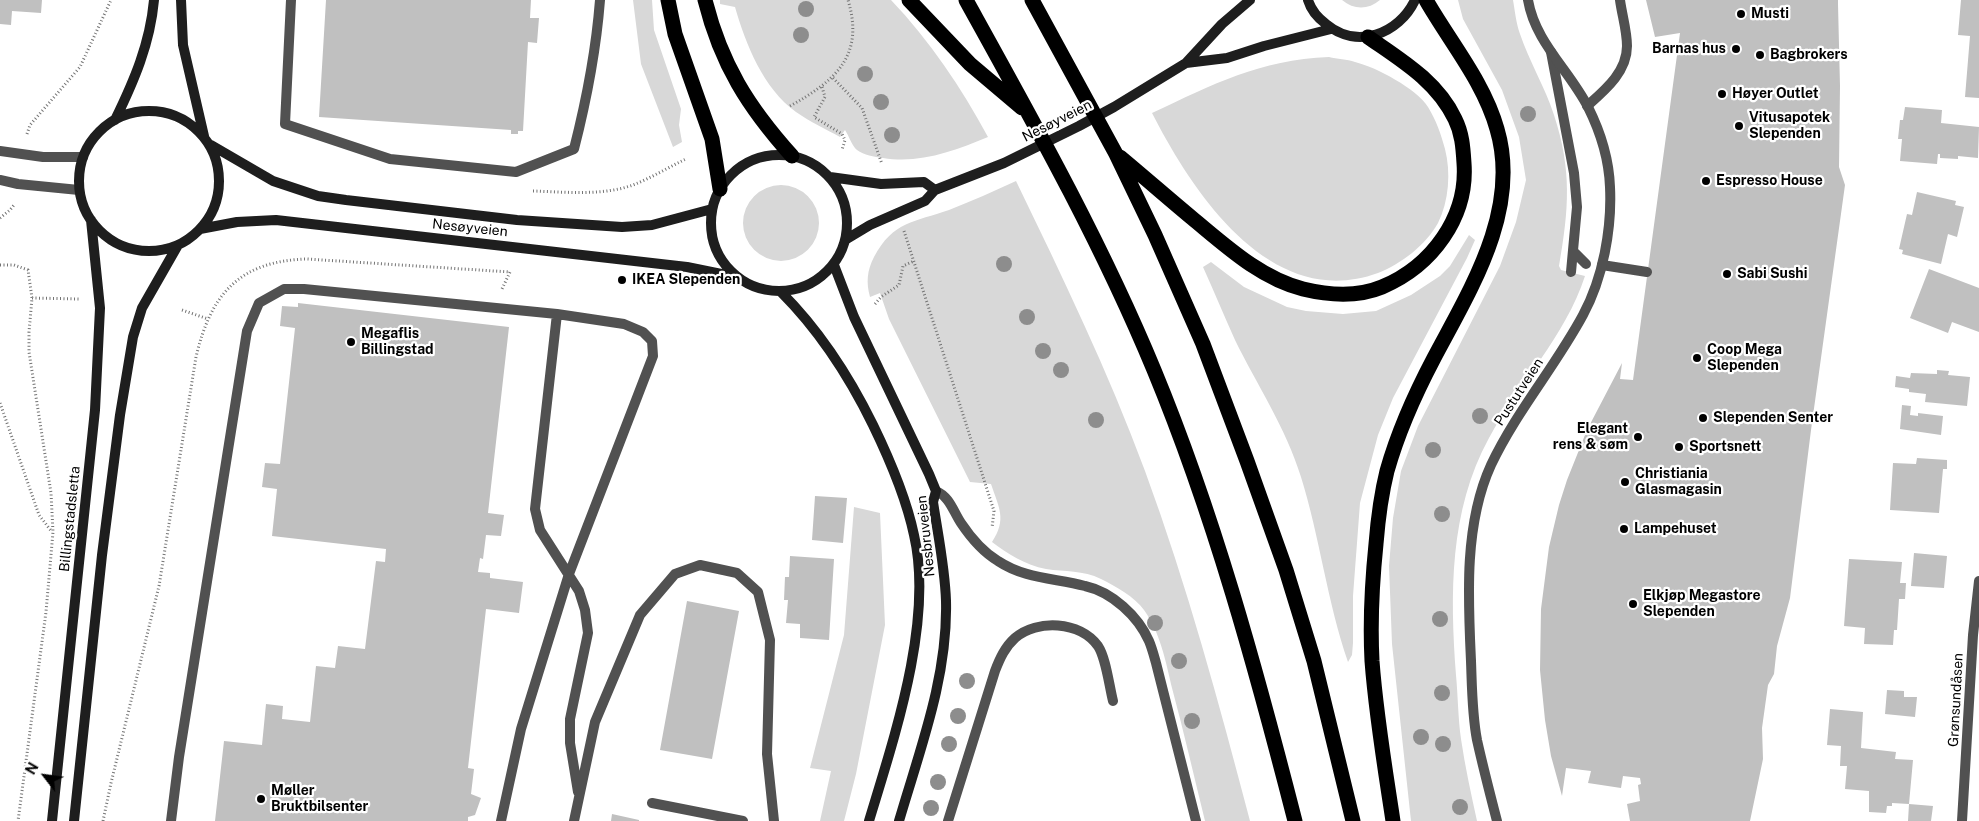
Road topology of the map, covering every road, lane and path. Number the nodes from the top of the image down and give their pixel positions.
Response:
1 (111, 0) edge
2 (154, 0) edge
3 (181, 0) edge
4 (291, 0) edge
5 (600, 0) edge
6 (668, 0) edge
7 (705, 0) edge
8 (848, 0) edge
9 (909, 0) edge
10 (966, 0) edge
11 (1032, 0) edge
12 (1250, 0) edge
13 (1308, 0) edge
14 (1415, 0) edge
15 (1426, 0) edge
16 (1528, 0) edge
17 (1620, 0) edge
18 (1332, 29) junction
19 (1368, 37) junction
20 (1551, 52) junction
21 (1186, 64) junction
22 (833, 78) junction
23 (822, 87) junction
24 (790, 106) dead end
25 (1587, 106) junction
26 (1030, 114) junction
27 (115, 120) junction
28 (204, 137) junction
29 (25, 142) dead end
30 (211, 145) junction
31 (842, 150) dead end
32 (0, 151) edge
33 (1116, 154) junction
34 (792, 156) junction
35 (83, 157) junction
36 (686, 159) dead end
37 (883, 166) dead end
38 (830, 177) junction
39 (0, 180) edge
40 (720, 189) junction
41 (79, 190) junction
42 (935, 190) junction
43 (533, 191) dead end
44 (16, 198) dead end
45 (712, 210) junction
46 (0, 218) edge
47 (91, 220) junction
48 (902, 223) dead end
49 (200, 230) junction
50 (845, 240) junction
51 (178, 245) junction
52 (1573, 251) junction
53 (914, 261) junction
54 (1586, 264) dead end
55 (834, 265) junction
56 (1602, 265) junction
57 (0, 266) edge
58 (1571, 272) dead end
59 (1647, 272) dead end
60 (736, 277) junction
61 (781, 292) junction
62 (32, 298) junction
63 (79, 299) dead end
64 (875, 304) dead end
65 (182, 310) dead end
66 (557, 314) junction
67 (208, 319) dead end
68 (0, 403) edge
69 (936, 491) junction
70 (990, 531) dead end
71 (53, 532) junction
72 (569, 574) junction
73 (1979, 581) edge
74 (1113, 701) dead end
75 (110, 783) dead end
76 (578, 798) junction
77 (652, 803) dead end
78 (18, 821) edge
79 (52, 821) edge
80 (74, 821) edge
81 (103, 821) edge
82 (171, 821) edge
83 (501, 821) edge
84 (574, 821) edge
85 (743, 821) edge
86 (774, 821) edge
87 (868, 821) edge
88 (899, 821) edge
89 (948, 821) edge
90 (1196, 821) edge
91 (1295, 821) edge
92 (1353, 821) edge
93 (1393, 821) edge
94 (1497, 821) edge
95 (1962, 821) edge

1 - 29 path
2 - 27 street
3 - 28 street
4 - 5 street
6 - 40 highway
7 - 34 highway
8 - 22 path
9 - 26 highway
10 - 26 highway
11 - 33 highway
12 - 21 street, Nesøyveien
13 - 18 street
14 - 19 street
15 - 93 highway
16 - 20 street, Pustutveien
17 - 25 street
18 - 19 street
18 - 21 street, Nesøyveien
19 - 33 highway
20 - 25 street, Pustutveien
20 - 52 street
21 - 42 street, Nesøyveien
22 - 23 path
22 - 37 path
23 - 24 path
23 - 31 path
25 - 56 street, Pustutveien
26 - 91 highway
27 - 28 street
27 - 35 street
28 - 30 street
30 - 45 street, Nesøyveien
30 - 49 street
32 - 35 street
33 - 92 highway
34 - 38 street
34 - 40 street
35 - 41 street
36 - 43 path
38 - 42 street
38 - 50 street
39 - 41 street
40 - 45 street
41 - 47 street
42 - 50 street, Nesøyveien
44 - 46 path
45 - 60 street
47 - 51 street
47 - 79 street, Billingstadsletta
48 - 53 path
49 - 51 street
49 - 60 street, Nesøyveien
50 - 55 street
51 - 80 street
52 - 54 street
52 - 58 street
53 - 64 path
53 - 70 path
55 - 61 street
55 - 69 street, Nesbruveien
56 - 59 street
56 - 94 street, Pustutveien
57 - 62 path
60 - 61 street
61 - 87 street, Nesbruveien
62 - 63 path
62 - 71 path
65 - 67 path
66 - 72 street
66 - 72 street
66 - 82 street
68 - 71 path
69 - 88 street, Nesbruveien
69 - 90 street
71 - 78 path
72 - 76 street
72 - 83 street
73 - 95 street, Grønsundåsen
74 - 89 street
75 - 81 path
76 - 84 street
76 - 86 street
77 - 85 street

